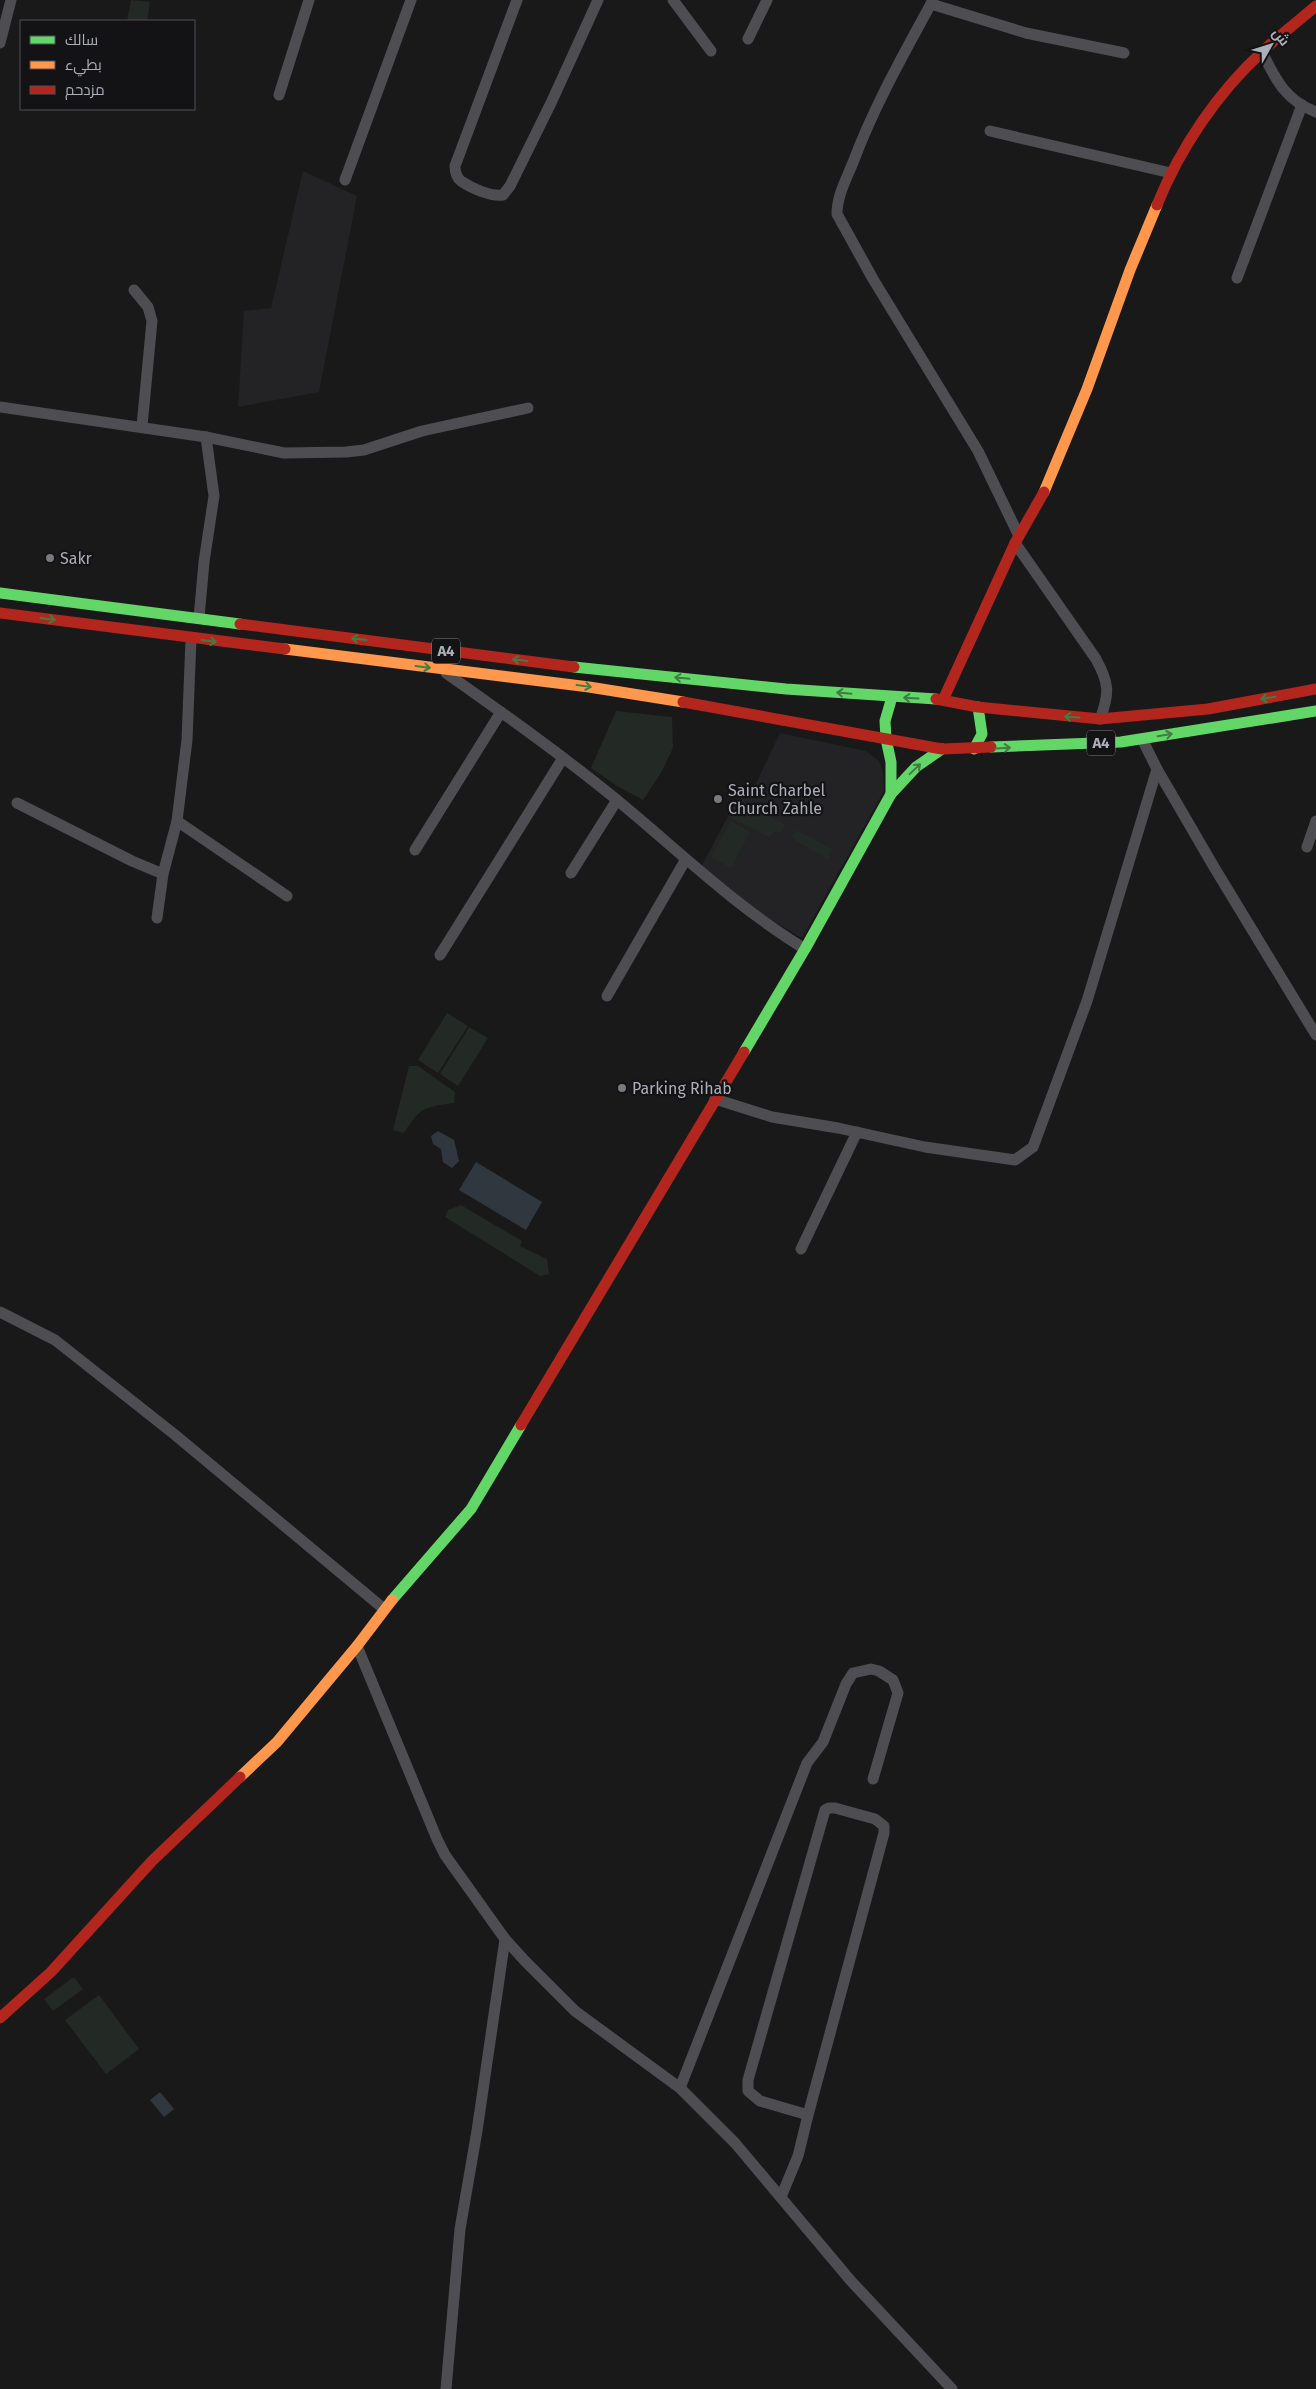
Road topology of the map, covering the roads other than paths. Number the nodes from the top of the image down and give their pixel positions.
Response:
1 (11, 0) edge
2 (309, 0) edge
3 (411, 0) edge
4 (517, 0) edge
5 (598, 0) edge
6 (673, 0) edge
7 (767, 0) edge
8 (932, 2) edge
9 (1316, 6) edge
10 (748, 39) dead end
11 (0, 43) edge
12 (710, 51) dead end
13 (1262, 52) junction
14 (1124, 53) dead end
15 (280, 95) dead end
16 (1302, 105) junction
17 (1316, 112) edge
18 (990, 132) dead end
19 (1171, 173) junction
20 (345, 180) dead end
21 (1237, 278) dead end
22 (134, 290) dead end
23 (0, 407) edge
24 (528, 408) dead end
25 (142, 426) junction
26 (206, 437) junction
27 (1017, 539) junction
28 (0, 593) edge
29 (0, 613) edge
30 (199, 618) junction
31 (191, 638) junction
32 (441, 669) junction
33 (1316, 690) edge
34 (892, 697) junction
35 (943, 700) junction
36 (978, 707) junction
37 (1316, 711) edge
38 (502, 712) junction
39 (1100, 718) junction
40 (886, 739) junction
41 (1142, 739) junction
42 (942, 749) junction
43 (974, 749) junction
44 (563, 758) junction
45 (1157, 769) junction
46 (891, 794) junction
47 (617, 800) junction
48 (17, 803) dead end
49 (177, 821) junction
50 (1316, 821) edge
51 (1307, 847) dead end
52 (415, 850) dead end
53 (686, 858) junction
54 (572, 873) dead end
55 (163, 874) junction
56 (287, 896) dead end
57 (157, 918) dead end
58 (805, 949) junction
59 (440, 955) dead end
60 (607, 996) dead end
61 (1316, 1035) edge
62 (715, 1099) junction
63 (857, 1132) junction
64 (801, 1249) dead end
65 (0, 1312) edge
66 (384, 1609) junction
67 (357, 1646) junction
68 (873, 1779) dead end
69 (505, 1939) junction
70 (0, 2018) edge
71 (680, 2088) junction
72 (808, 2115) junction
73 (781, 2197) junction
74 (446, 2389) edge
75 (952, 2389) edge

1 - 11 street
2 - 15 street
3 - 20 street
4 - 5 street
6 - 12 street
7 - 10 street
8 - 14 street
8 - 27 street
9 - 13 main road
13 - 16 street
13 - 19 main road
16 - 17 street
16 - 21 street
18 - 19 street
19 - 27 main road
22 - 25 street
23 - 25 street
24 - 26 street
25 - 26 street
26 - 30 street
27 - 35 main road
27 - 39 street
28 - 30 main road, A4
29 -> 31 main road, A4
34 -> 30 main road, A4
31 -> 32 main road, A4
31 - 49 street
32 - 38 street
32 -> 40 main road, A4
33 -> 39 main road, A4
35 -> 34 main road, A4
34 - 40 main road
35 - 36 main road, A4
39 -> 36 main road, A4
36 - 43 main road
41 -> 37 main road, A4
38 - 44 street
38 - 52 street
40 - 42 main road, A4
40 - 46 main road
43 -> 41 main road, A4
41 - 45 street
42 - 43 main road, A4
46 -> 42 main road
44 - 47 street
44 - 59 street
45 - 61 street
45 - 63 street
46 - 58 main road
47 - 53 street
47 - 54 street
48 - 55 street
49 - 55 street
49 - 56 street
50 - 51 street
53 - 58 street
53 - 60 street
55 - 57 street
58 - 62 main road
62 - 63 street
62 - 66 main road
63 - 64 street
65 - 66 street
66 - 67 main road
67 - 69 street
67 - 70 main road
68 - 71 street
69 - 71 street
69 - 74 street
71 - 73 street
72 - 72 street
72 - 73 street
73 - 75 street

